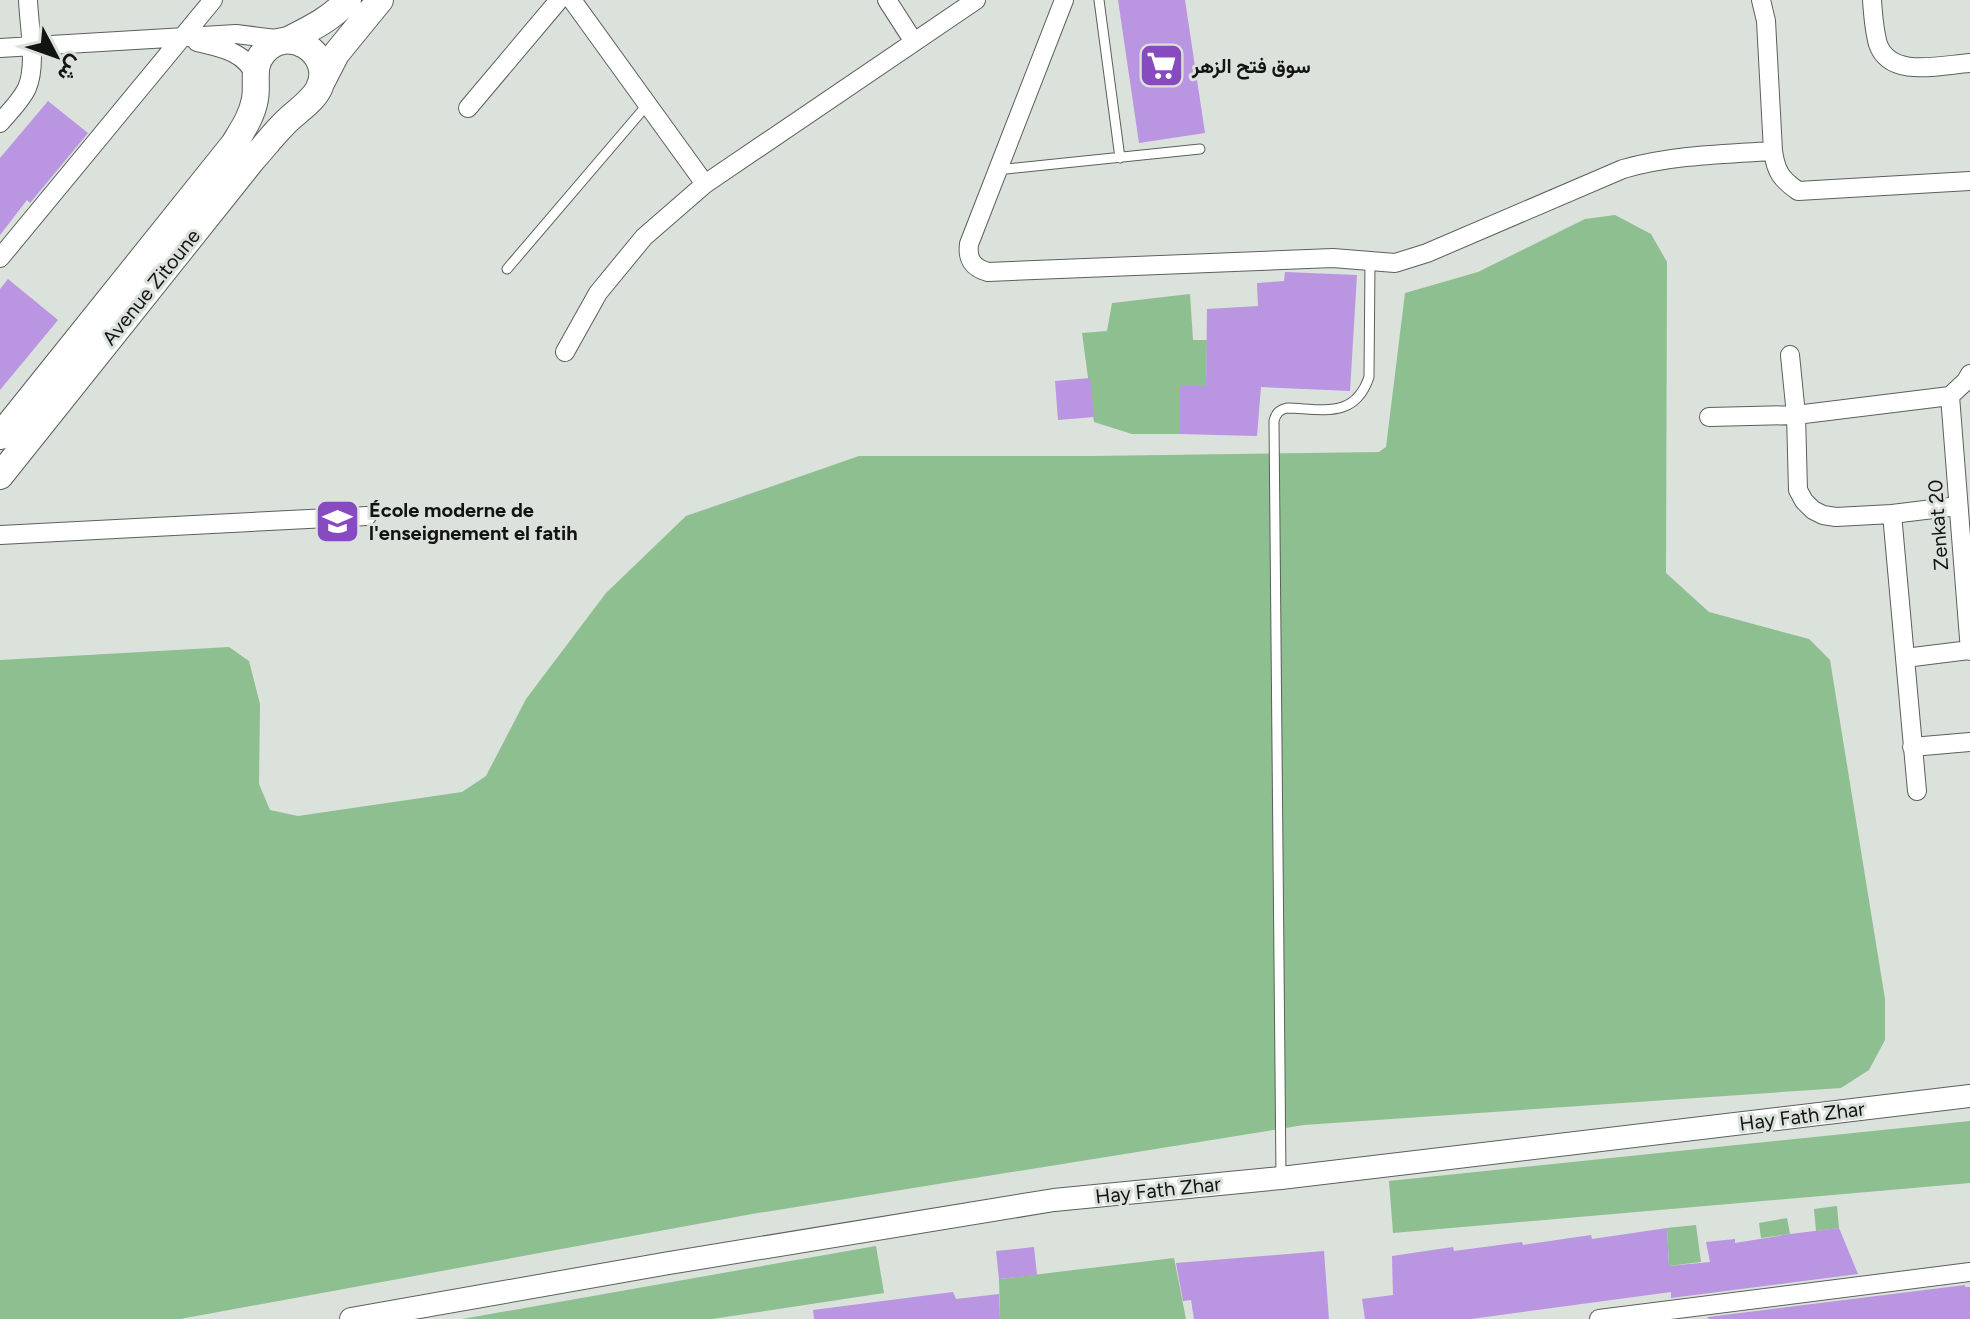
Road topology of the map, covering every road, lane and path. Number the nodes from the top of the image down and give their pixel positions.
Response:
1 (28, 0) edge
2 (213, 0) edge
3 (348, 0) edge
4 (380, 0) edge
5 (559, 0) edge
6 (572, 0) edge
7 (887, 0) edge
8 (976, 0) edge
9 (1064, 0) edge
10 (1099, 0) edge
11 (1761, 0) edge
12 (1872, 0) edge
13 (182, 38) junction
14 (288, 40) junction
15 (914, 42) junction
16 (31, 46) junction
17 (0, 48) edge
18 (1970, 63) edge
19 (255, 78) junction
20 (314, 94) junction
21 (647, 105) junction
22 (468, 108) dead end
23 (0, 123) edge
24 (1200, 149) dead end
25 (1773, 151) junction
26 (1120, 158) junction
27 (997, 170) junction
28 (1970, 181) edge
29 (705, 184) junction
30 (0, 258) edge
31 (1370, 261) junction
32 (507, 269) dead end
33 (565, 352) dead end
34 (1790, 355) dead end
35 (1970, 374) edge
36 (1950, 396) junction
37 (1796, 415) junction
38 (1709, 417) dead end
39 (0, 436) edge
40 (0, 476) edge
41 (1958, 506) junction
42 (1892, 514) junction
43 (367, 516) dead end
44 (0, 535) edge
45 (1970, 651) edge
46 (1905, 658) junction
47 (1970, 742) edge
48 (1912, 747) junction
49 (1917, 791) dead end
50 (1970, 1096) edge
51 (1281, 1178) junction
52 (1970, 1272) edge
53 (351, 1319) edge
54 (1599, 1319) edge

1 - 16 street
2 - 13 street
3 - 14 main road
4 - 20 main road, Avenue Zitoune
5 - 22 street
6 - 21 street
7 - 15 street
8 - 15 street
9 - 27 street
10 - 26 lane
11 - 25 street
12 - 18 street
13 - 14 street
13 - 16 street
13 - 19 street
13 - 30 street
14 - 19 main road
14 - 20 main road
15 - 29 street
16 - 17 street
16 - 23 street
19 - 20 main road
19 - 39 main road, Avenue Zitoune
20 - 40 main road, Avenue Zitoune
21 - 29 street
21 - 32 lane
24 - 26 lane
25 - 28 street
25 - 31 street
26 - 27 lane
27 - 31 street
29 - 33 street
31 - 51 lane
34 - 37 street
35 - 36 street
36 - 37 street
36 - 41 street, Zenkat 20
37 - 38 street
37 - 42 street
41 - 42 street
41 - 45 street, Zenkat 20
42 - 46 street
43 - 44 street
45 - 46 street
46 - 48 street
47 - 48 street
48 - 49 street
50 - 51 street, Hay Fath Zhar
51 - 53 street, Hay Fath Zhar
52 - 54 street

